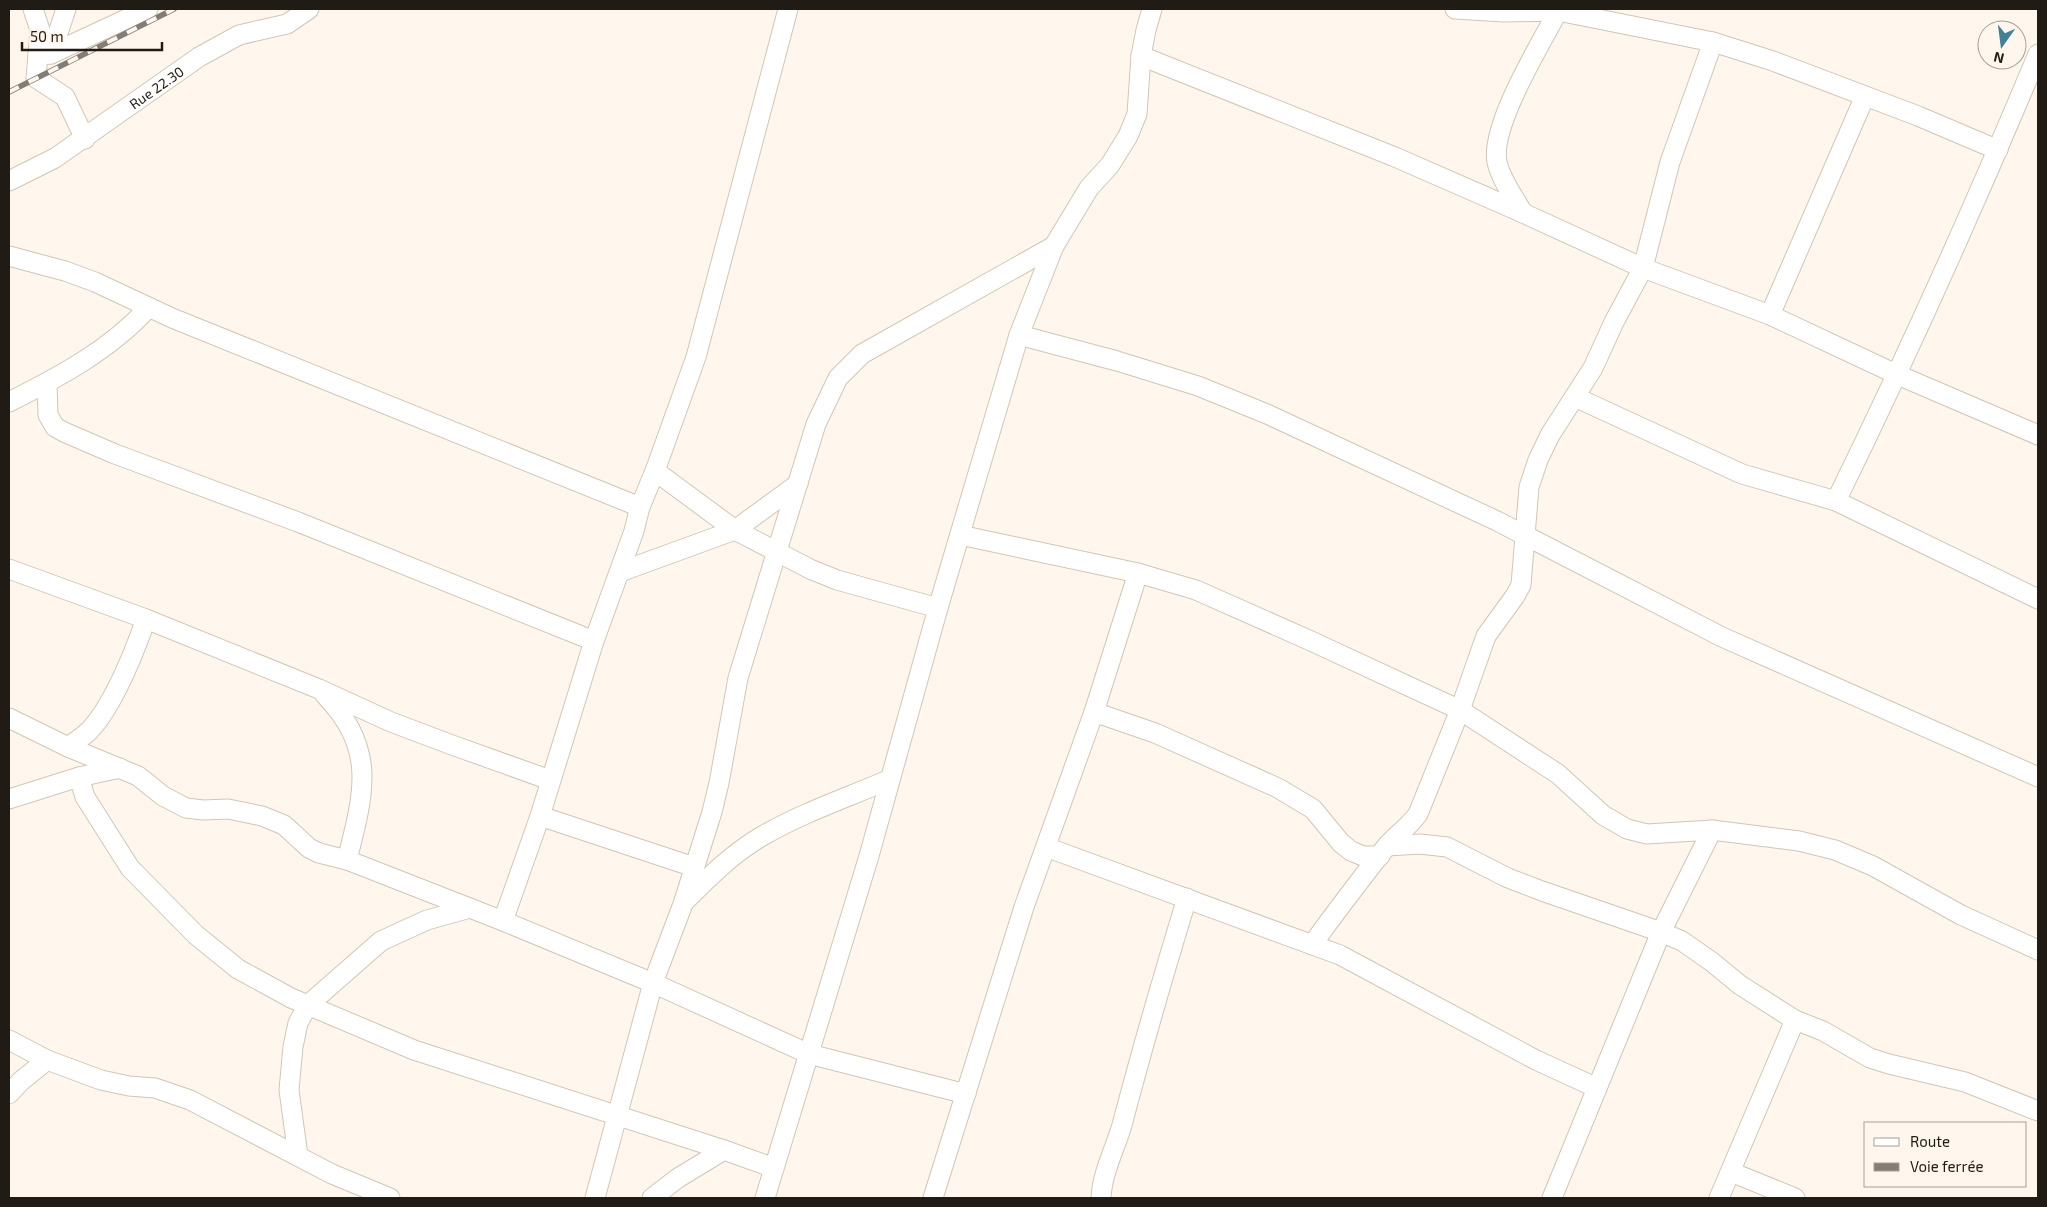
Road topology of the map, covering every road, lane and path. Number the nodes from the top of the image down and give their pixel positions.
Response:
1 (33, 9) edge
2 (66, 9) edge
3 (148, 9) edge
4 (309, 9) edge
5 (788, 9) edge
6 (1152, 9) edge
7 (1456, 9) edge
8 (1558, 11) junction
9 (1713, 42) junction
10 (2038, 54) edge
11 (44, 55) junction
12 (1141, 56) junction
13 (1865, 96) junction
14 (85, 139) junction
15 (1998, 150) junction
16 (9, 181) edge
17 (1523, 213) junction
18 (1054, 246) junction
19 (9, 256) edge
20 (1643, 268) junction
21 (148, 308) junction
22 (1770, 315) junction
23 (1019, 335) junction
24 (1898, 375) junction
25 (47, 383) junction
26 (1575, 397) junction
27 (9, 402) edge
28 (2038, 435) edge
29 (656, 470) junction
30 (798, 484) junction
31 (1836, 501) junction
32 (640, 507) junction
33 (735, 530) junction
34 (960, 535) junction
35 (1524, 536) junction
36 (778, 552) junction
37 (9, 570) edge
38 (620, 572) junction
39 (1138, 573) junction
40 (2038, 598) edge
41 (938, 608) junction
42 (146, 619) junction
43 (594, 641) junction
44 (319, 689) junction
45 (1460, 710) junction
46 (1094, 712) junction
47 (9, 718) edge
48 (68, 747) junction
49 (120, 768) junction
50 (79, 777) junction
51 (2038, 777) edge
52 (890, 779) junction
53 (550, 780) junction
54 (9, 799) edge
55 (540, 816) junction
56 (1712, 830) junction
57 (1046, 846) junction
58 (1384, 851) junction
59 (347, 860) junction
60 (694, 867) junction
61 (1187, 898) junction
62 (683, 904) junction
63 (470, 908) junction
64 (503, 921) junction
65 (1661, 932) junction
66 (1312, 945) junction
67 (2038, 950) edge
68 (653, 983) junction
69 (308, 1005) junction
70 (1795, 1020) junction
71 (9, 1040) edge
72 (809, 1054) junction
73 (47, 1060) junction
74 (1597, 1088) junction
75 (9, 1094) edge
76 (966, 1094) junction
77 (2038, 1110) edge
78 (617, 1116) junction
79 (724, 1150) junction
80 (298, 1156) junction
81 (774, 1168) junction
82 (1731, 1172) junction
83 (390, 1198) edge
84 (595, 1198) edge
85 (652, 1198) edge
86 (765, 1198) edge
87 (933, 1198) edge
88 (1101, 1198) edge
89 (1552, 1198) edge
90 (1719, 1198) edge
91 (1795, 1198) edge

1 - 11 street
2 - 11 street
3 - 11 street
4 - 14 street, Rue 22.30
5 - 29 street
6 - 12 street
7 - 8 street
8 - 9 street
8 - 17 street
9 - 13 street
9 - 20 street
10 - 15 street
11 - 14 street
12 - 17 street
12 - 18 street
13 - 15 street
13 - 22 street
14 - 16 street, Rue 22.30
15 - 24 street
17 - 20 street
18 - 23 street
18 - 30 street
19 - 21 street
20 - 22 street
20 - 26 street
21 - 25 street
21 - 32 street
22 - 24 street
23 - 34 street
23 - 35 street
24 - 28 street
24 - 31 street
25 - 27 street
25 - 43 street
26 - 31 street
26 - 35 street
29 - 32 street
29 - 33 street
30 - 33 street
30 - 36 street
31 - 40 street
32 - 38 street
33 - 36 street
33 - 38 street
34 - 39 street
34 - 41 street
35 - 45 street
35 - 51 street
36 - 41 street
36 - 60 street
37 - 42 street
38 - 43 street
39 - 45 street
39 - 46 street
41 - 52 street
42 - 44 street
42 - 48 street
43 - 53 street
44 - 53 street
44 - 59 street
45 - 56 street
45 - 58 street
46 - 57 street
46 - 58 street
47 - 48 street
48 - 49 street
49 - 50 street
49 - 59 street
50 - 54 street
50 - 69 street
52 - 62 street
52 - 72 street
53 - 55 street
55 - 60 street
55 - 64 street
56 - 65 street
56 - 67 street
57 - 61 street
57 - 76 street
58 - 65 street
58 - 66 street
59 - 63 street
60 - 62 street
61 - 66 street
61 - 88 street
62 - 68 street
63 - 64 street
63 - 69 street
64 - 68 street
65 - 70 street
65 - 74 street
66 - 74 street
68 - 72 street
68 - 78 street
69 - 78 street
69 - 80 street
70 - 77 street
70 - 82 street
71 - 73 street
72 - 76 street
72 - 81 street
73 - 75 street
73 - 80 street
74 - 89 street
76 - 87 street
78 - 79 street
78 - 84 street
79 - 81 street
79 - 85 street
80 - 83 street
81 - 86 street
82 - 90 street
82 - 91 street

